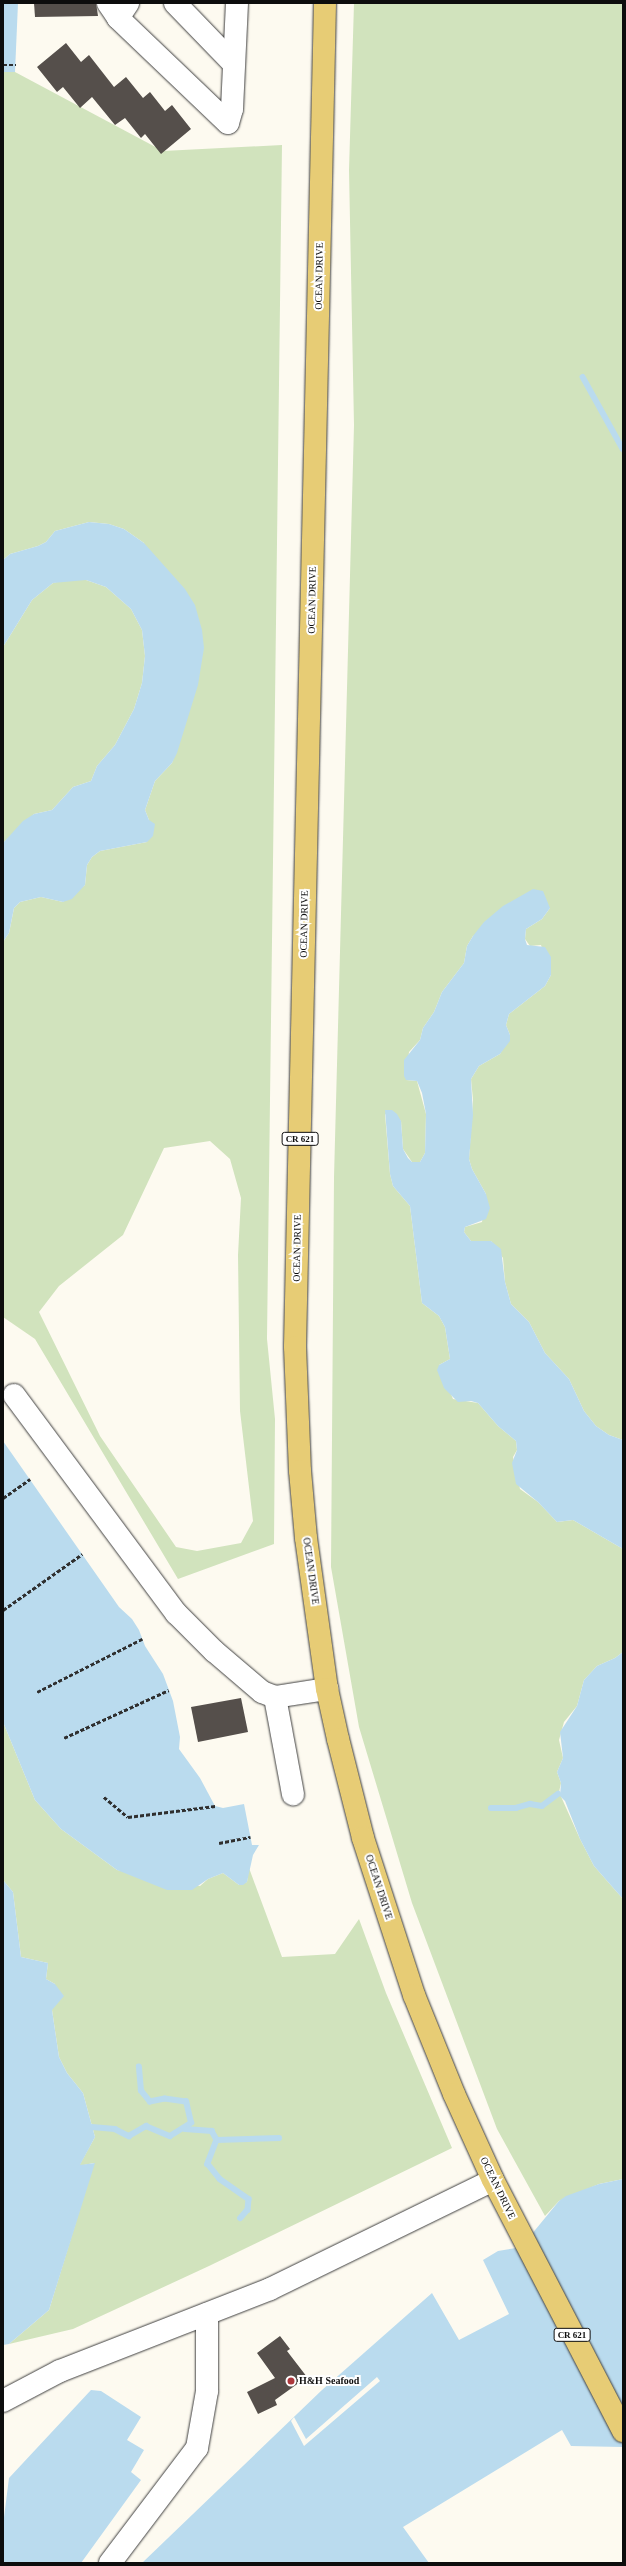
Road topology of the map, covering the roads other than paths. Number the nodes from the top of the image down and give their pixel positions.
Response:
1 (175, 3) edge
2 (237, 3) edge
3 (325, 3) edge
4 (118, 8) edge
5 (234, 64) junction
6 (14, 1394) dead end
7 (327, 1689) junction
8 (274, 1697) junction
9 (293, 1794) dead end
10 (493, 2180) junction
11 (207, 2314) junction
12 (3, 2401) edge
13 (623, 2431) edge
14 (110, 2563) edge

1 - 5 lane
2 - 5 lane
3 - 7 main road, OCEAN DRIVE / CR 621
4 - 5 lane
6 - 8 lane
7 - 8 lane
7 - 10 main road, OCEAN DRIVE / CR 621
8 - 9 lane
10 - 11 lane
10 - 13 main road, OCEAN DRIVE / CR 621
11 - 12 lane
11 - 14 lane

